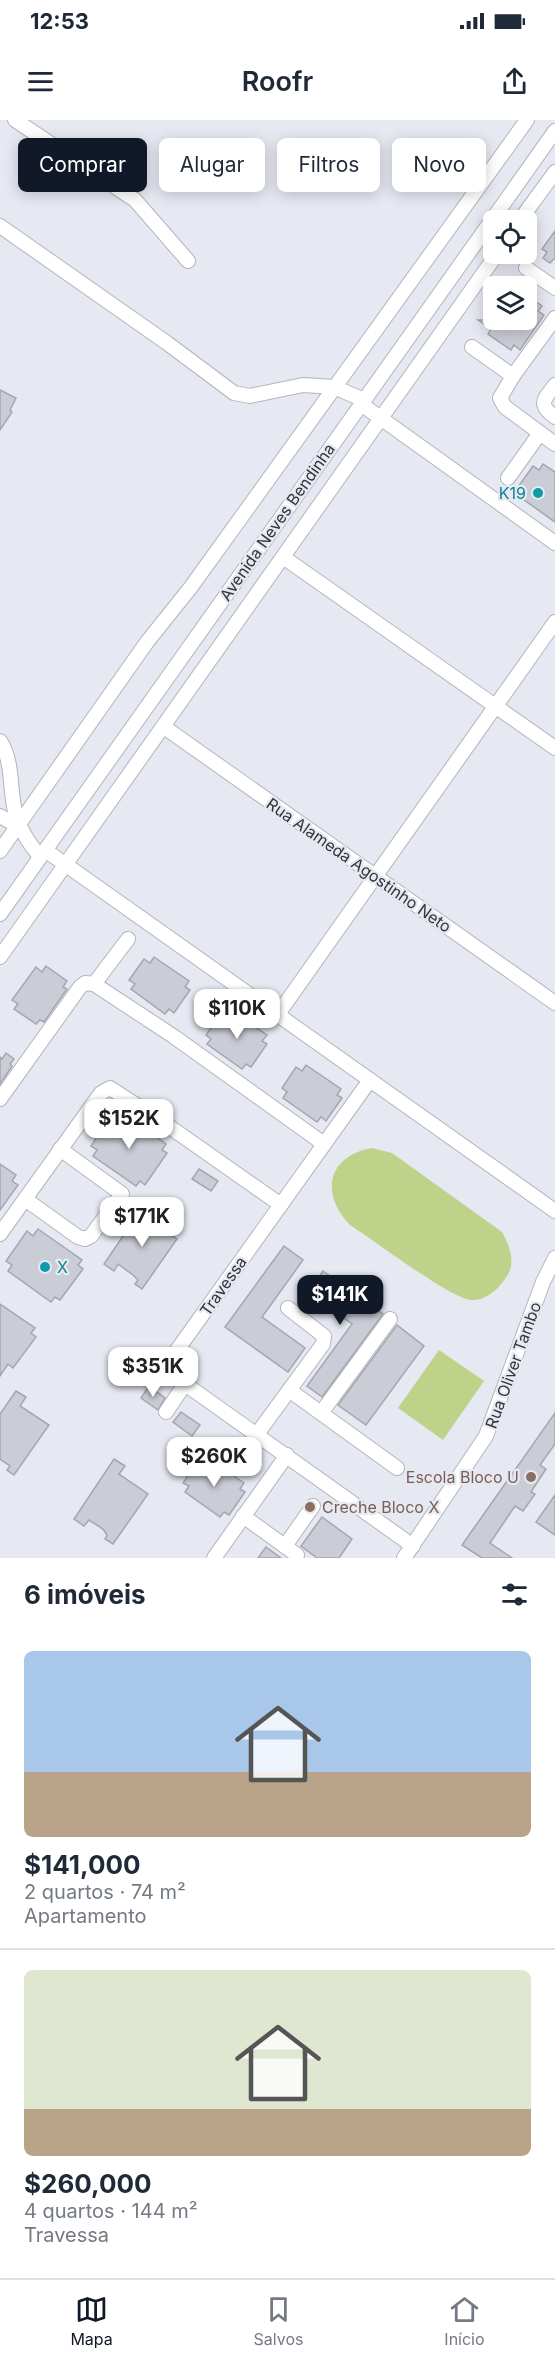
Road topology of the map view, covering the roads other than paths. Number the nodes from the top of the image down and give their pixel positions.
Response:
1 (15, 120) edge
2 (527, 120) edge
3 (555, 131) edge
4 (555, 172) edge
5 (527, 210) edge
6 (0, 226) edge
7 (188, 261) dead end
8 (490, 264) edge
9 (526, 268) dead end
10 (555, 288) edge
11 (555, 318) edge
12 (472, 347) dead end
13 (513, 376) junction
14 (555, 385) edge
15 (334, 387) junction
16 (362, 402) junction
17 (555, 417) edge
18 (381, 418) junction
19 (540, 433) junction
20 (555, 444) edge
21 (508, 478) dead end
22 (555, 543) edge
23 (283, 557) junction
24 (555, 622) edge
25 (496, 706) junction
26 (164, 727) junction
27 (0, 741) edge
28 (555, 748) edge
29 (0, 816) edge
30 (18, 825) junction
31 (0, 851) edge
32 (43, 853) junction
33 (66, 864) junction
34 (375, 875) junction
35 (0, 914) edge
36 (128, 939) dead end
37 (0, 957) edge
38 (94, 984) junction
39 (555, 1003) edge
40 (278, 1014) junction
41 (370, 1080) junction
42 (0, 1099) edge
43 (324, 1144) junction
44 (60, 1149) junction
45 (25, 1199) junction
46 (281, 1205) junction
47 (555, 1211) edge
48 (0, 1234) edge
49 (555, 1258) edge
50 (288, 1308) dead end
51 (390, 1319) dead end
52 (185, 1384) junction
53 (290, 1390) junction
54 (166, 1412) dead end
55 (321, 1413) junction
56 (257, 1434) junction
57 (287, 1455) junction
58 (397, 1468) dead end
59 (313, 1506) dead end
60 (243, 1516) junction
61 (285, 1546) junction
62 (413, 1546) junction
63 (297, 1557) edge
64 (214, 1558) edge
65 (404, 1558) edge

1 - 7 street
2 - 15 street
3 - 16 street, Avenida Neves Bendinha
4 - 5 street
6 - 15 street
8 - 18 street, Avenida Neves Bendinha
9 - 10 street
11 - 13 street
12 - 13 street
13 - 19 street
14 - 17 street
15 - 16 street
15 - 30 street
16 - 18 street
16 - 32 street, Avenida Neves Bendinha
18 - 22 street
18 - 23 street, Avenida Neves Bendinha
19 - 20 street
19 - 21 street
23 - 25 street
23 - 26 street, Avenida Neves Bendinha
24 - 25 street
25 - 28 street
25 - 34 street
26 - 33 street, Avenida Neves Bendinha
26 - 34 street, Rua Alameda Agostinho Neto
27 - 30 street
29 - 30 street
30 - 31 street
30 - 32 street
32 - 33 street
32 - 35 street, Avenida Neves Bendinha
33 - 37 street, Avenida Neves Bendinha
33 - 40 street
34 - 39 street, Rua Alameda Agostinho Neto
34 - 40 street
36 - 38 street
38 - 42 street
38 - 43 street
40 - 41 street
41 - 43 street, Travessa
41 - 47 street
43 - 46 street, Travessa
44 - 45 street
44 - 45 street
44 - 46 street
45 - 48 street
46 - 52 street, Travessa
49 - 62 street, Rua Oliver Tambo
50 - 53 street
51 - 55 street
52 - 54 street
52 - 56 street
53 - 55 street
53 - 56 street
55 - 58 street
56 - 57 street
57 - 60 street
57 - 62 street
59 - 61 street
60 - 61 street
60 - 64 street
61 - 63 street
62 - 65 street, Rua Oliver Tambo

